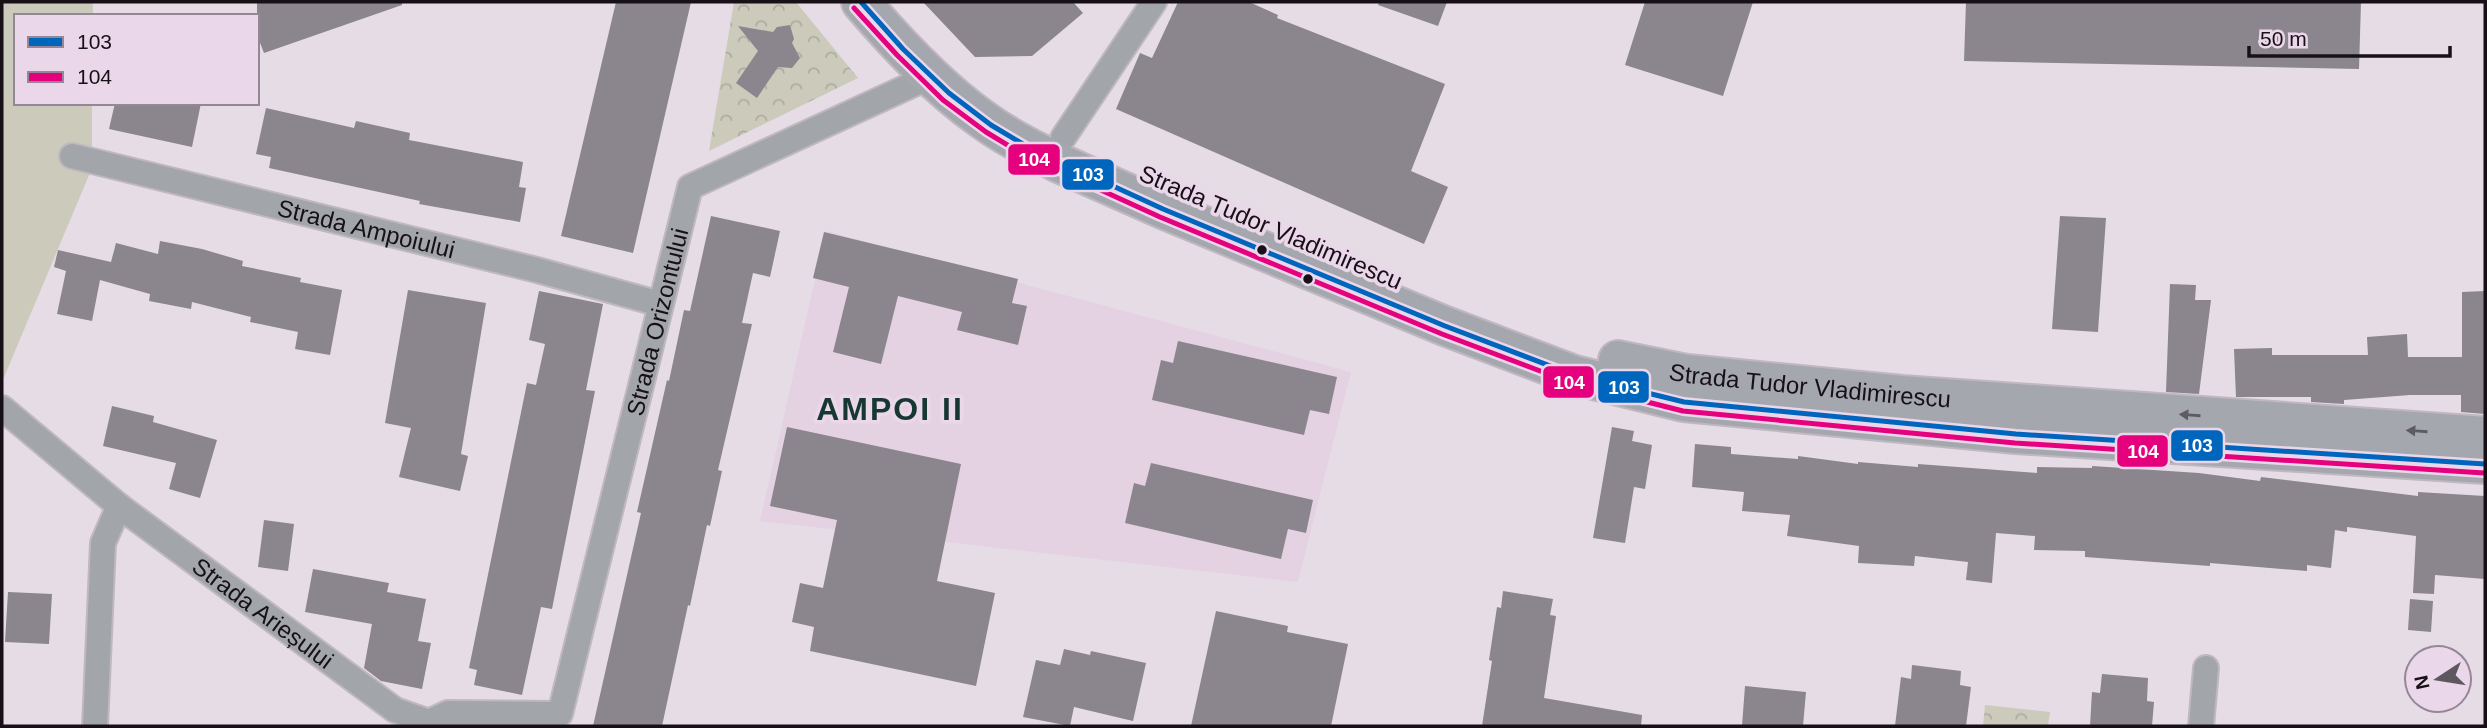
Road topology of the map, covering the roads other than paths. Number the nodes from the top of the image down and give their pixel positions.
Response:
1 (861, 2) edge
2 (893, 2) edge
3 (1154, 2) edge
4 (931, 76) junction
5 (1063, 138) junction
6 (72, 156) dead end
7 (660, 304) junction
8 (2, 408) edge
9 (2485, 436) edge
10 (2485, 464) edge
11 (119, 506) junction
12 (2206, 668) dead end
13 (560, 715) joint
14 (96, 726) edge
15 (2201, 726) edge

1 - 4 main road, Strada Tudor Vladimirescu
2 - 5 main road, Strada Tudor Vladimirescu
3 - 5 street
4 - 7 street, Strada Orizontului
4 - 10 main road, Strada Tudor Vladimirescu
9 -> 5 main road, Strada Tudor Vladimirescu
6 - 7 street, Strada Ampoiului
7 - 13 street, Strada Orizontului
8 - 11 street, Strada Arieșului
11 - 13 street, Strada Arieșului
11 - 14 street
12 - 15 street

